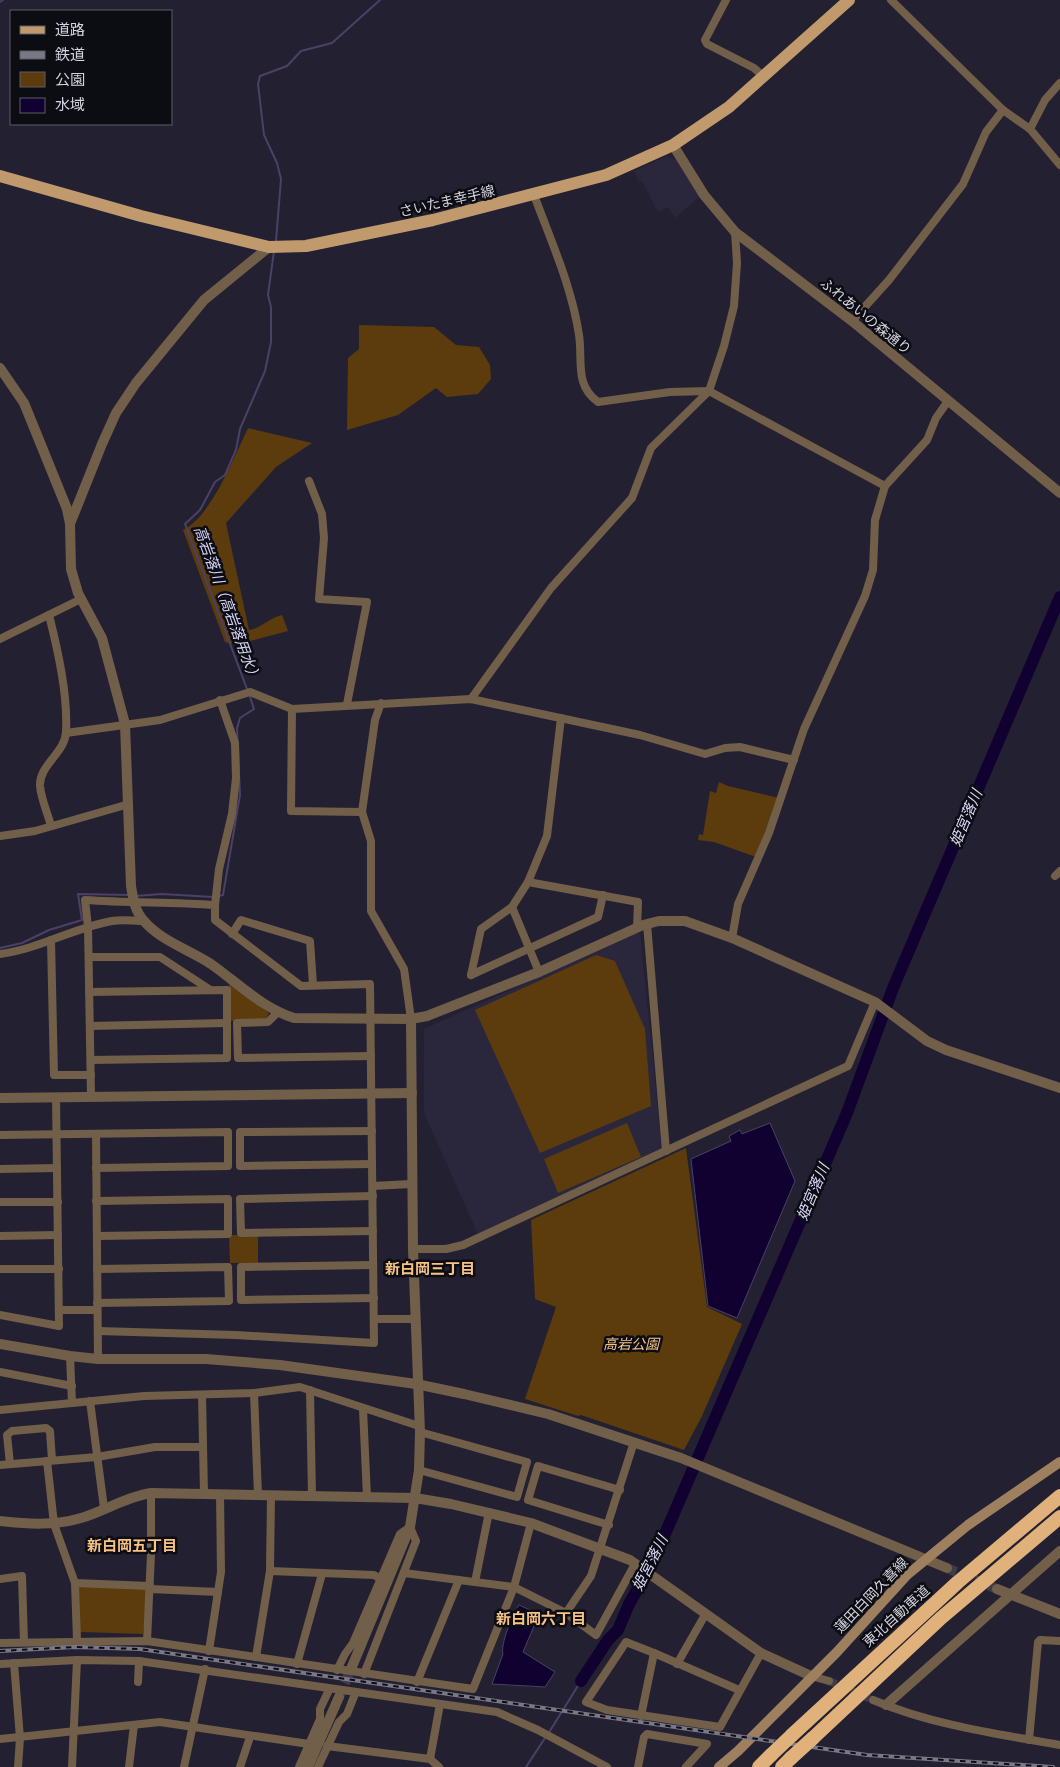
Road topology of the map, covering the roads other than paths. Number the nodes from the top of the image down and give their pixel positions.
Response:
1 (726, 0) edge
2 (849, 0) edge
3 (891, 0) edge
4 (763, 76) junction
5 (1060, 83) edge
6 (1003, 110) junction
7 (1030, 129) junction
8 (673, 145) junction
9 (1060, 165) edge
10 (0, 176) edge
11 (534, 195) junction
12 (735, 232) junction
13 (269, 247) junction
14 (852, 321) junction
15 (0, 368) edge
16 (709, 391) junction
17 (948, 401) junction
18 (309, 480) dead end
19 (885, 486) junction
20 (1060, 493) edge
21 (70, 524) junction
22 (81, 599) junction
23 (49, 615) junction
24 (0, 639) edge
25 (471, 699) junction
26 (220, 700) junction
27 (381, 703) junction
28 (347, 704) junction
29 (292, 709) junction
30 (561, 718) junction
31 (125, 724) junction
32 (66, 733) junction
33 (794, 760) junction
34 (129, 804) junction
35 (362, 812) junction
36 (51, 826) junction
37 (0, 836) edge
38 (528, 882) junction
39 (603, 895) junction
40 (134, 904) junction
41 (215, 905) junction
42 (512, 907) junction
43 (143, 921) junction
44 (648, 924) junction
45 (88, 927) junction
46 (637, 928) junction
47 (232, 934) junction
48 (732, 938) junction
49 (51, 940) junction
50 (530, 948) junction
51 (0, 954) edge
52 (89, 957) junction
53 (539, 972) junction
54 (313, 985) junction
55 (209, 989) junction
56 (89, 992) junction
57 (875, 1002) junction
58 (277, 1013) junction
59 (370, 1019) junction
60 (411, 1019) junction
61 (227, 1023) junction
62 (90, 1026) junction
63 (371, 1056) junction
64 (91, 1060) junction
65 (91, 1075) junction
66 (1060, 1088) edge
67 (371, 1092) junction
68 (412, 1093) junction
69 (91, 1096) junction
70 (56, 1097) junction
71 (0, 1098) edge
72 (372, 1131) junction
73 (57, 1134) junction
74 (96, 1134) junction
75 (0, 1135) edge
76 (666, 1151) junction
77 (372, 1164) junction
78 (57, 1168) junction
79 (96, 1168) junction
80 (0, 1169) edge
81 (412, 1184) junction
82 (372, 1186) junction
83 (373, 1196) junction
84 (96, 1201) junction
85 (0, 1202) edge
86 (58, 1202) junction
87 (373, 1231) junction
88 (58, 1235) junction
89 (0, 1236) edge
90 (97, 1236) junction
91 (413, 1249) junction
92 (373, 1265) junction
93 (58, 1268) junction
94 (97, 1268) junction
95 (0, 1269) edge
96 (374, 1298) junction
97 (97, 1306) junction
98 (59, 1310) junction
99 (0, 1315) edge
100 (374, 1319) junction
101 (415, 1319) junction
102 (98, 1331) junction
103 (0, 1344) edge
104 (70, 1356) junction
105 (98, 1359) junction
106 (0, 1372) edge
107 (416, 1384) junction
108 (72, 1386) junction
109 (310, 1390) junction
110 (254, 1393) junction
111 (202, 1395) junction
112 (90, 1401) junction
113 (72, 1402) junction
114 (363, 1409) junction
115 (0, 1410) edge
116 (420, 1429) junction
117 (634, 1442) junction
118 (203, 1447) junction
119 (97, 1456) junction
120 (50, 1461) junction
121 (1060, 1462) edge
122 (10, 1464) junction
123 (0, 1465) edge
124 (419, 1470) junction
125 (620, 1490) junction
126 (151, 1493) junction
127 (204, 1494) junction
128 (220, 1494) junction
129 (258, 1495) junction
130 (271, 1496) junction
131 (312, 1496) junction
132 (1060, 1496) edge
133 (367, 1497) junction
134 (415, 1498) junction
135 (104, 1508) junction
136 (489, 1512) junction
137 (1060, 1517) edge
138 (0, 1521) edge
139 (531, 1523) junction
140 (54, 1524) junction
141 (609, 1524) junction
142 (410, 1527) junction
143 (602, 1548) junction
144 (1060, 1550) edge
145 (924, 1560) junction
146 (635, 1564) junction
147 (947, 1568) tunnel mouth
148 (270, 1571) junction
149 (404, 1573) junction
150 (322, 1574) junction
151 (0, 1579) edge
152 (382, 1579) junction
153 (458, 1580) junction
154 (475, 1582) junction
155 (75, 1583) junction
156 (150, 1587) junction
157 (514, 1587) junction
158 (997, 1589) tunnel mouth
159 (218, 1592) junction
160 (1009, 1594) junction
161 (566, 1613) junction
162 (1060, 1614) edge
163 (705, 1615) junction
164 (77, 1640) junction
165 (147, 1641) junction
166 (1060, 1641) edge
167 (24, 1642) junction
168 (0, 1643) edge
169 (208, 1651) junction
170 (654, 1653) junction
171 (761, 1653) junction
172 (256, 1658) junction
173 (77, 1660) junction
174 (139, 1661) junction
175 (14, 1663) junction
176 (0, 1664) edge
177 (297, 1664) junction
178 (677, 1664) junction
179 (351, 1668) tunnel mouth
180 (205, 1669) junction
181 (338, 1670) junction
182 (364, 1674) junction
183 (811, 1676) junction
184 (829, 1681) tunnel mouth
185 (138, 1682) dead end
186 (417, 1682) junction
187 (329, 1690) junction
188 (739, 1690) junction
189 (355, 1694) junction
190 (339, 1696) tunnel mouth
191 (873, 1700) tunnel mouth
192 (440, 1704) junction
193 (886, 1705) junction
194 (641, 1716) junction
195 (134, 1725) junction
196 (192, 1728) junction
197 (73, 1733) junction
198 (250, 1737) junction
199 (20, 1738) junction
200 (0, 1739) edge
201 (1029, 1740) junction
202 (309, 1744) junction
203 (1060, 1745) edge
204 (327, 1746) junction
205 (430, 1759) junction
206 (786, 1762) edge
207 (18, 1767) edge
208 (72, 1767) edge
209 (129, 1767) edge
210 (184, 1767) edge
211 (240, 1767) edge
212 (299, 1767) edge
213 (308, 1767) edge
214 (318, 1767) edge
215 (439, 1767) edge
216 (607, 1767) edge
217 (638, 1767) edge
218 (686, 1767) edge
219 (719, 1767) edge
220 (759, 1767) edge

1 - 4 street
2 - 4 main road, さいたま幸手線
3 - 6 street
4 - 8 main road, さいたま幸手線
5 - 7 street
6 - 7 street
6 - 14 street
7 - 9 street
8 - 11 main road, さいたま幸手線
8 - 12 street, ふれあいの森通り
10 - 13 main road, さいたま幸手線
11 - 13 main road, さいたま幸手線
11 - 16 street
12 - 14 street, ふれあいの森通り
12 - 16 street
13 - 21 street
14 - 17 street, ふれあいの森通り
15 - 21 street
16 - 19 street
16 - 25 street
17 - 19 street
17 - 20 street, ふれあいの森通り
18 - 28 street
19 - 33 street
21 - 22 street
22 - 23 street
22 - 31 street
23 - 24 street
23 - 32 street
25 - 27 street
25 - 30 street
26 - 29 street
26 - 31 street
26 - 41 street
27 - 28 street
27 - 35 street
28 - 29 street
29 - 35 street
30 - 33 street
30 - 38 street
31 - 32 street
31 - 34 street
32 - 36 street
33 - 48 street
34 - 36 street
34 - 40 street
35 - 60 street
36 - 37 street
38 - 39 street
38 - 42 street
39 - 46 street
39 - 50 street
40 - 41 street
40 - 43 street
40 - 45 street
41 - 47 street
42 - 50 street
42 - 50 street
43 - 45 street
43 - 58 street
44 - 46 street
44 - 48 street
44 - 76 street
45 - 49 street
45 - 52 street
46 - 53 street
47 - 54 street
47 - 54 street
48 - 57 street
49 - 51 street
49 - 65 street
50 - 53 street
52 - 55 street
52 - 56 street
53 - 60 street
54 - 59 street
55 - 56 street
55 - 61 street
56 - 62 street
57 - 66 street
57 - 76 street
58 - 59 street
58 - 63 street
59 - 60 street
59 - 63 street
60 - 68 street
61 - 62 street
61 - 64 street
62 - 64 street
63 - 67 street
64 - 65 street
65 - 69 street
67 - 68 street
67 - 69 street
67 - 72 street
68 - 81 street
69 - 70 street
70 - 71 street
70 - 73 street
72 - 77 street
72 - 77 street
73 - 74 street
73 - 75 street
73 - 78 street
74 - 79 street
74 - 79 street
76 - 91 street
77 - 82 street
78 - 80 street
78 - 86 street
79 - 84 street
81 - 82 street
81 - 91 street
82 - 83 street
83 - 87 street
83 - 87 street
84 - 90 street
84 - 90 street
85 - 86 street
86 - 88 street
87 - 92 street
88 - 89 street
88 - 93 street
90 - 94 street
91 - 101 street
92 - 96 street
92 - 96 street
93 - 95 street
93 - 98 street
94 - 97 street
94 - 97 street
96 - 100 street
97 - 98 street
97 - 102 street
98 - 99 street
100 - 101 street
100 - 102 street
101 - 107 street
102 - 105 street
103 - 104 street
104 - 105 street
104 - 108 street
105 - 107 street
106 - 108 street
107 - 116 street
107 - 117 street
108 - 113 street
109 - 110 street
109 - 114 street
109 - 131 street
110 - 111 street
110 - 129 street
111 - 112 street
111 - 118 street
112 - 113 street
112 - 119 street
113 - 115 street
114 - 116 street
114 - 133 street
116 - 124 street
116 - 124 street
117 - 125 street
117 - 145 street
118 - 119 street
118 - 127 street
119 - 120 street
119 - 135 street
120 - 122 street
120 - 122 street
120 - 140 street
121 - 145 main road, 蓮田白岡久喜線
122 - 123 street
124 - 134 street
125 - 141 street
125 - 141 street
126 - 127 street
126 - 135 street
126 - 156 street
127 - 128 street
128 - 129 street
128 - 159 street
129 - 130 street
130 - 131 street
130 - 148 street
131 - 133 street
132 - 220 highway, 東北自動車道, bridge
133 - 134 street
134 - 136 street
134 - 142 street
135 - 140 street
136 - 139 street
136 - 154 street
137 - 206 highway, bridge
138 - 140 street
139 - 143 street
139 - 157 street
140 - 155 street
141 - 143 street
142 - 149 street
142 - 152 street
142 - 179 street
143 - 146 street
143 - 161 street
144 - 160 street
145 - 147 street
145 - 183 main road, 蓮田白岡久喜線
146 - 161 street
146 - 163 street
148 - 150 street
148 - 172 street
149 - 153 street
149 - 182 street
150 - 152 street
150 - 177 street
151 - 167 street
152 - 181 street
153 - 154 street
153 - 186 street
154 - 157 street
155 - 156 street
155 - 164 street
156 - 159 street
156 - 165 street
157 - 161 street
157 - 186 street
158 - 160 street
159 - 169 street
160 - 162 street
160 - 193 street
163 - 171 street
163 - 178 street
164 - 165 street
164 - 167 street
165 - 169 street
166 - 201 street
167 - 168 street
169 - 172 street
170 - 178 street
170 - 194 street
170 - 194 street
171 - 183 street
171 - 188 street
172 - 177 street
173 - 174 street
173 - 175 street
173 - 197 street
174 - 180 street
174 - 185 street
175 - 176 street
175 - 199 street
177 - 181 street
178 - 188 street
180 - 187 street
180 - 196 street
181 - 182 street
182 - 186 street
183 - 184 street
183 - 219 main road, 蓮田白岡久喜線
187 - 189 street
187 - 202 street
188 - 194 street
189 - 192 street
189 - 204 street
190 - 213 street
191 - 193 street
192 - 205 street
192 - 216 street
193 - 201 street
195 - 196 street
195 - 197 street
195 - 209 street
196 - 198 street
196 - 210 street
197 - 199 street
197 - 208 street
198 - 202 street
198 - 211 street
199 - 200 street
199 - 207 street
201 - 203 street
202 - 212 street
204 - 205 street
204 - 214 street
205 - 215 street
217 - 218 street

